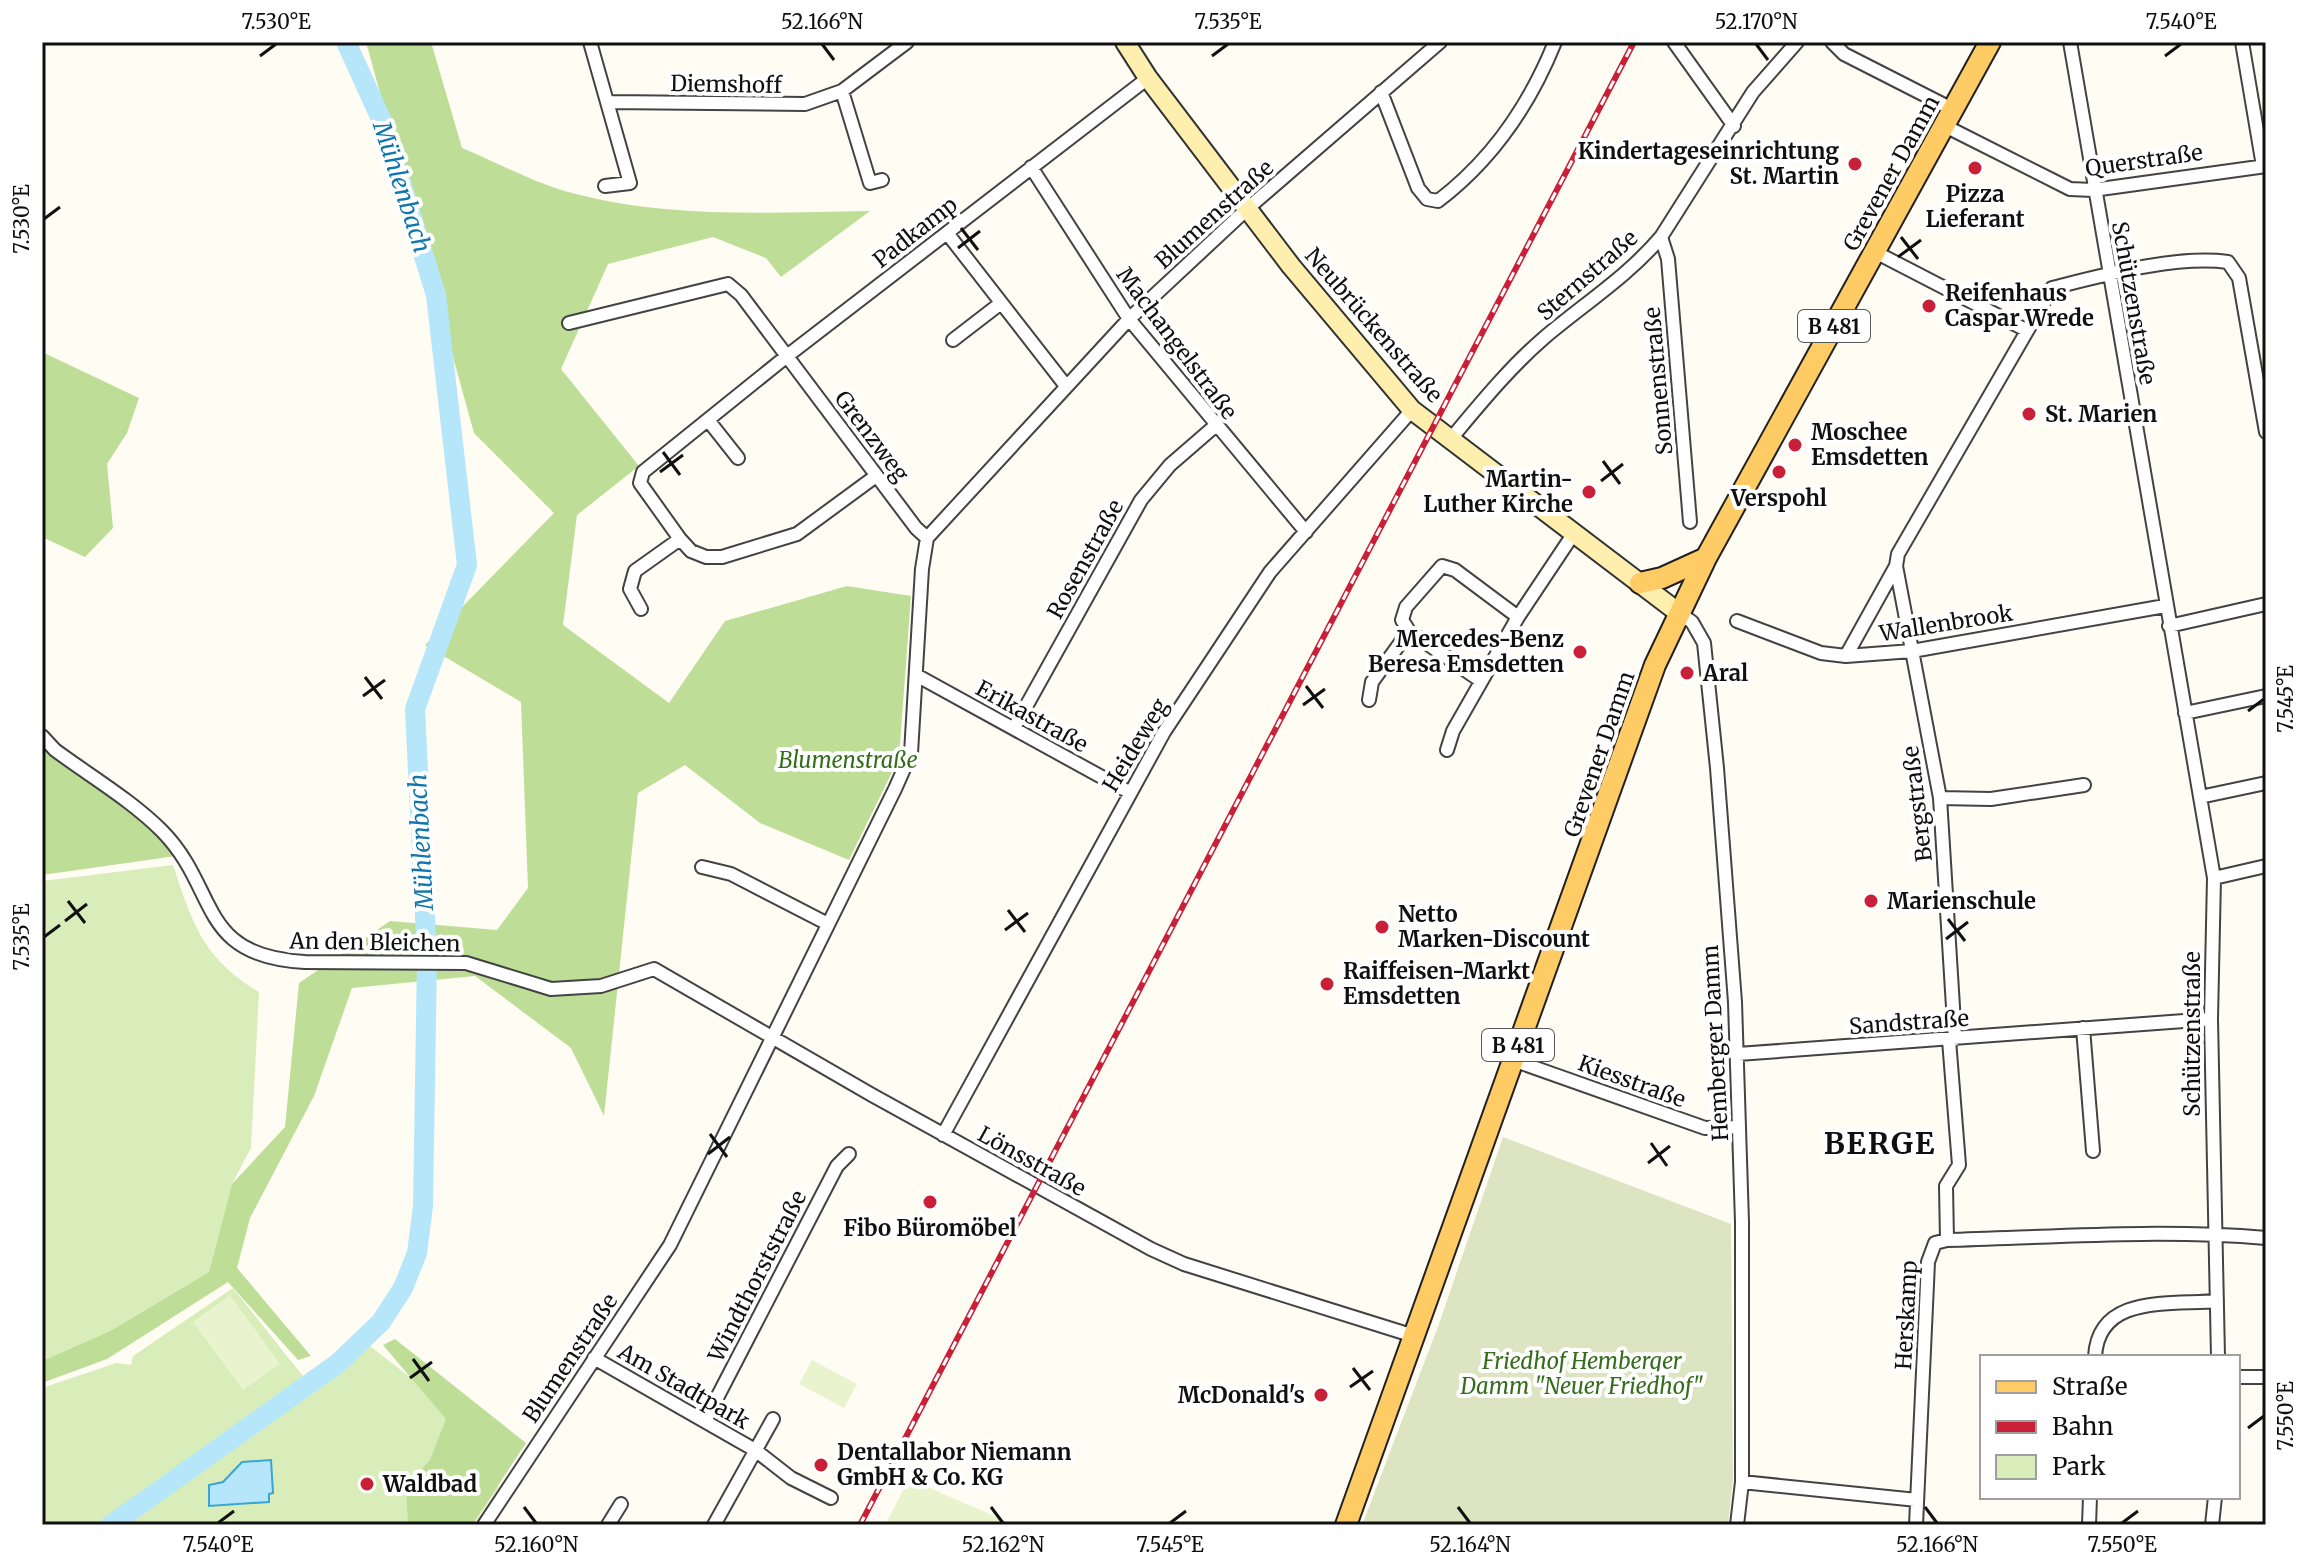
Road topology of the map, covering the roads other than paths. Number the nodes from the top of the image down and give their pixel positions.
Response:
1 (590, 42) edge
2 (907, 42) edge
3 (1125, 42) edge
4 (1440, 42) edge
5 (1555, 42) edge
6 (1674, 42) edge
7 (1797, 42) edge
8 (1832, 42) edge
9 (1990, 42) edge
10 (2070, 42) edge
11 (2242, 42) edge
12 (1784, 47) edge
13 (1148, 78) junction
14 (842, 91) junction
15 (1381, 92) junction
16 (607, 102) junction
17 (1950, 118) junction
18 (1734, 126) junction
19 (2265, 166) edge
20 (1031, 167) junction
21 (882, 180) dead end
22 (605, 186) dead end
23 (2093, 190) junction
24 (1247, 209) junction
25 (947, 233) junction
26 (1661, 237) junction
27 (1875, 252) junction
28 (2108, 274) junction
29 (1001, 303) junction
30 (1129, 319) junction
31 (569, 323) dead end
32 (2026, 330) junction
33 (953, 340) dead end
34 (787, 356) junction
35 (1066, 386) junction
36 (1412, 410) junction
37 (708, 420) junction
38 (1215, 426) junction
39 (2266, 432) edge
40 (1449, 441) junction
41 (738, 458) dead end
42 (876, 476) junction
43 (1690, 522) dead end
44 (1306, 532) junction
45 (1574, 533) junction
46 (927, 538) junction
47 (680, 539) junction
48 (1706, 558) junction
49 (1896, 566) junction
50 (1640, 583) junction
51 (2266, 604) edge
52 (2165, 606) junction
53 (641, 609) dead end
54 (1679, 613) junction
55 (1518, 617) junction
56 (1737, 621) dead end
57 (2169, 626) junction
58 (1409, 631) junction
59 (1912, 651) junction
60 (1846, 656) junction
61 (916, 675) junction
62 (1481, 681) junction
63 (2266, 696) edge
64 (1369, 700) dead end
65 (2185, 713) junction
66 (1014, 728) junction
67 (42, 736) edge
68 (1447, 750) dead end
69 (2266, 783) edge
70 (2084, 785) dead end
71 (1129, 792) junction
72 (2200, 797) junction
73 (1940, 798) junction
74 (2266, 866) edge
75 (702, 867) dead end
76 (2214, 878) junction
77 (828, 924) junction
78 (654, 969) joint
79 (2211, 1019) junction
80 (2083, 1028) junction
81 (773, 1037) junction
82 (1952, 1039) junction
83 (1738, 1054) junction
84 (1513, 1060) junction
85 (1739, 1127) junction
86 (943, 1135) junction
87 (2093, 1151) dead end
88 (849, 1154) dead end
89 (2213, 1234) junction
90 (2266, 1238) edge
91 (1947, 1240) junction
92 (2217, 1301) junction
93 (1414, 1336) junction
94 (2095, 1355) edge
95 (2218, 1355) edge
96 (594, 1358) junction
97 (2240, 1377) edge
98 (2266, 1377) edge
99 (773, 1419) dead end
100 (705, 1421) junction
101 (755, 1450) junction
102 (1742, 1482) junction
103 (831, 1498) dead end
104 (2090, 1499) edge
105 (2215, 1499) edge
106 (1917, 1500) junction
107 (621, 1504) dead end
108 (484, 1525) edge
109 (608, 1525) edge
110 (714, 1525) edge
111 (1346, 1525) edge
112 (1737, 1525) edge
113 (1916, 1525) edge
114 (2089, 1525) edge
115 (2212, 1525) edge

1 - 16 street
2 - 14 street, Diemshoff
3 - 13 street, Neubrückenstraße
4 - 15 street, Blumenstraße
5 - 15 street
6 - 18 street
7 - 12 street, Sternstraße
8 - 17 street, Querstraße
9 - 17 main road, Grevener Damm / B 481
10 - 23 street, Schützenstraße
11 - 19 street
12 - 18 street, Sternstraße
13 - 20 street, Padkamp
13 - 24 street, Neubrückenstraße
14 - 16 street, Diemshoff
14 - 21 street
15 - 24 street, Blumenstraße
16 - 22 street
17 - 23 street, Querstraße
17 - 27 main road, Grevener Damm / B 481
18 - 26 street, Sternstraße
19 - 23 street, Querstraße
20 - 25 street, Padkamp
20 - 30 street, Machangelstraße
23 - 28 street, Schützenstraße
24 - 30 street, Blumenstraße
24 - 36 street, Neubrückenstraße
25 - 29 street
25 - 34 street, Padkamp
26 - 40 street, Sternstraße
26 - 43 street, Sonnenstraße
27 - 32 street
27 - 48 main road, Grevener Damm / B 481
28 - 32 street
28 - 39 street
28 - 52 street, Schützenstraße
29 - 33 street
29 - 35 street
30 - 35 street, Blumenstraße
30 - 38 street, Machangelstraße
31 - 34 street, Grenzweg
32 - 49 street
34 - 37 street, Padkamp
34 - 42 street, Grenzweg
35 - 46 street, Blumenstraße
36 - 40 street, Neubrückenstraße
36 - 44 street, Heideweg
37 - 41 street
37 - 47 street, Padkamp
38 - 44 street, Machangelstraße
38 - 66 street, Rosenstraße
40 - 45 street, Neubrückenstraße
42 - 46 street, Grenzweg
42 - 47 street
44 - 71 street, Heideweg
45 - 50 street, Neubrückenstraße
45 - 55 street
46 - 61 street, Blumenstraße
47 - 53 street
48 - 50 main road
48 - 54 main road, Grevener Damm / B 481
49 - 59 street, Bergstraße
49 - 60 street
50 - 54 street, Neubrückenstraße
51 - 57 street
52 - 57 street, Schützenstraße
52 - 59 street, Wallenbrook
54 - 83 street, Hemberger Damm
54 - 84 main road, Grevener Damm / B 481
55 - 58 street
55 - 62 street
56 - 60 street, Wallenbrook
57 - 65 street, Schützenstraße
58 - 62 street
58 - 64 street
59 - 60 street, Wallenbrook
59 - 73 street, Bergstraße
61 - 66 street, Erikastraße
61 - 77 street, Blumenstraße
62 - 68 street
63 - 65 street
65 - 72 street, Schützenstraße
66 - 71 street, Erikastraße
67 - 78 street, An den Bleichen
69 - 72 street
70 - 73 street
71 - 86 street, Heideweg
72 - 76 street, Schützenstraße
73 - 82 street, Bergstraße
74 - 76 street
75 - 77 street
76 - 79 street, Schützenstraße
77 - 81 street, Blumenstraße
78 - 81 street, Lönsstraße
79 - 80 street, Sandstraße
79 - 89 street, Schützenstraße
80 - 82 street, Sandstraße
80 - 87 street
81 - 86 street, Lönsstraße
81 - 96 street, Blumenstraße
82 - 83 street, Sandstraße
82 - 91 street, Bergstraße
83 - 85 street, Hemberger Damm
84 - 85 street, Kiesstraße
84 - 93 main road, Grevener Damm / B 481
85 - 102 street, Hemberger Damm
86 - 93 street, Lönsstraße
88 - 100 street, Windthorststraße
89 - 90 street, Herskamp
89 - 91 street, Herskamp
89 - 92 street, Schützenstraße
91 - 106 street, Herskamp
92 - 94 street
92 - 95 street, Schützenstraße
93 - 111 main road, Grevener Damm / B 481
96 - 100 street, Am Stadtpark
96 - 108 street, Blumenstraße
97 - 98 street
99 - 101 street, Am Stadtpark
100 - 101 street, Am Stadtpark
101 - 103 street, Am Stadtpark
101 - 110 street, Am Stadtpark
102 - 106 street
102 - 112 street, Hemberger Damm
104 - 114 street
105 - 115 street
106 - 113 street, Herskamp
107 - 109 street

